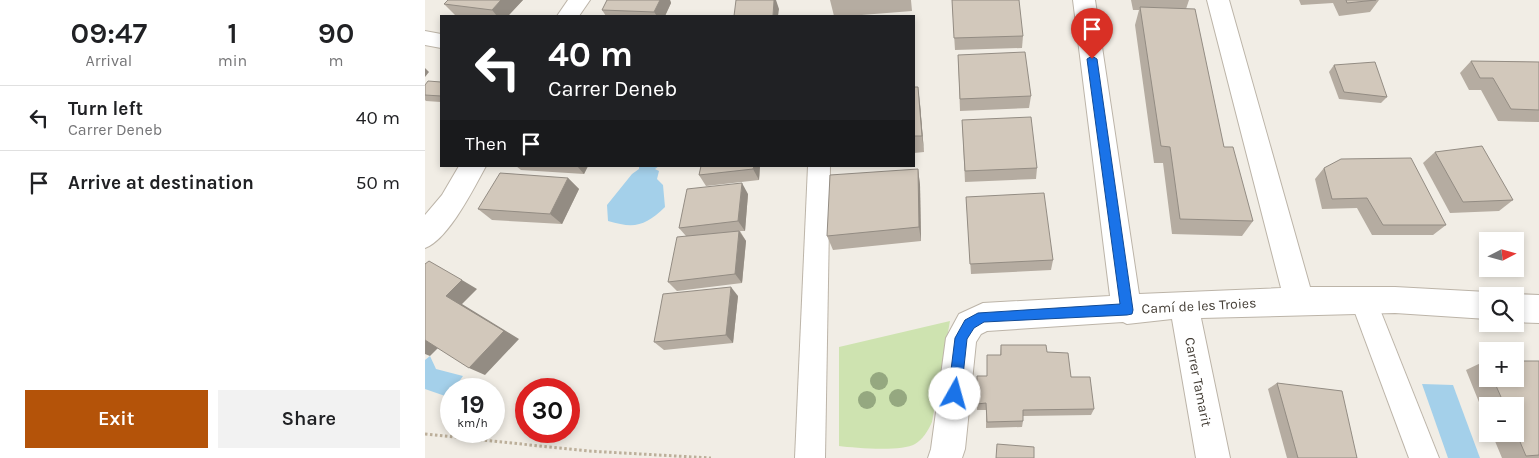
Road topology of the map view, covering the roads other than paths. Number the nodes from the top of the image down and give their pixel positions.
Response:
1 (579, 0) edge
2 (1084, 0) edge
3 (1218, 0) edge
4 (569, 15) edge
5 (425, 38) edge
6 (440, 41) edge
7 (472, 167) edge
8 (819, 167) edge
9 (425, 236) edge
10 (1299, 301) junction
11 (1364, 302) junction
12 (1183, 305) junction
13 (1479, 305) edge
14 (1524, 308) edge
15 (1539, 309) edge
16 (1127, 310) junction
17 (810, 458) edge
18 (945, 458) edge
19 (1213, 458) edge
20 (1424, 458) edge

1 - 4 street
2 - 16 street
3 - 10 street
5 - 6 lane
7 - 9 street
8 - 17 lane
10 - 11 street, Camí de les Troies
10 - 12 street, Camí de les Troies
11 - 13 street, Camí de les Troies
11 - 20 lane
12 - 16 street, Camí de les Troies
12 - 19 street, Carrer Tamarit
14 - 15 street
16 - 18 street, Camí de les Troies

